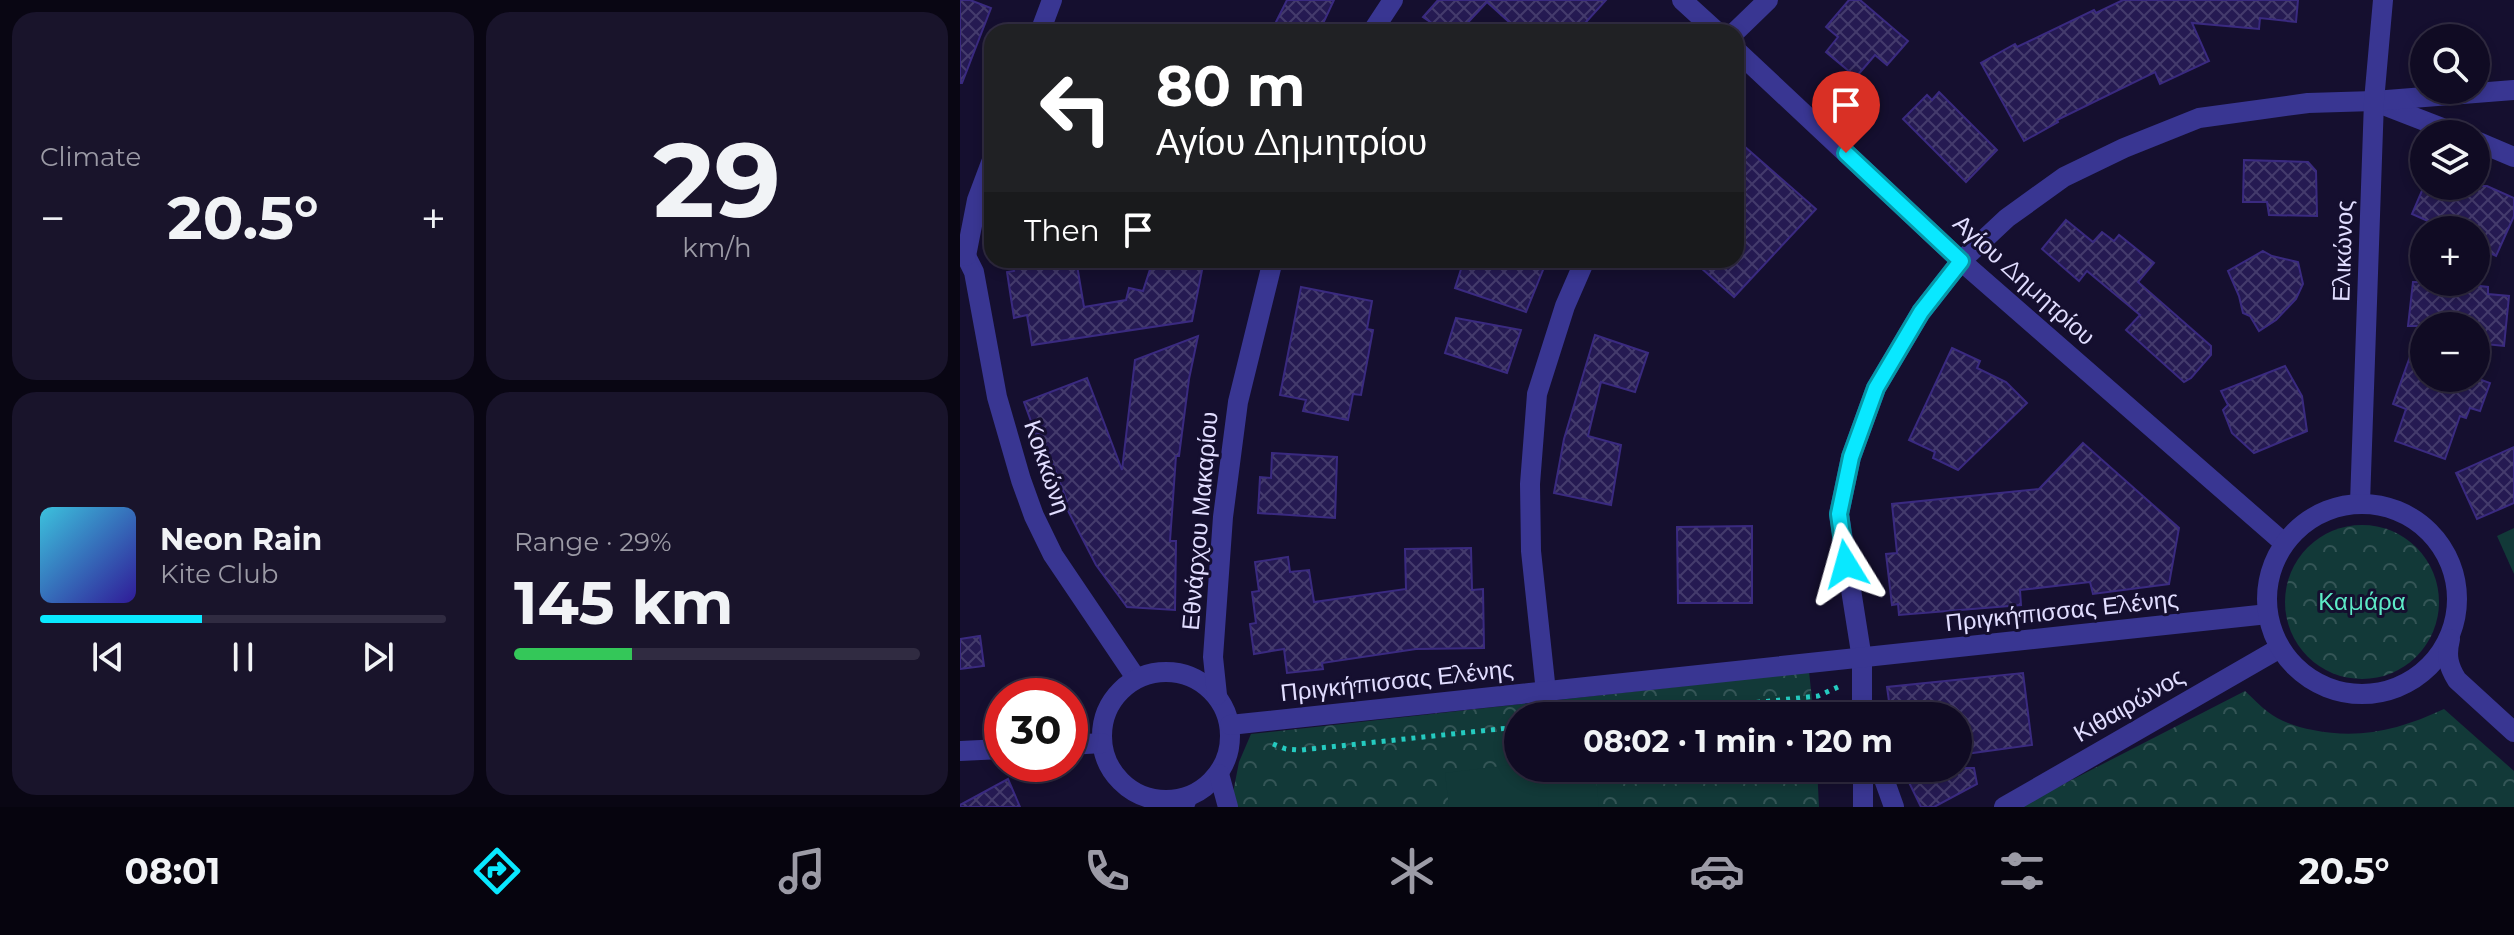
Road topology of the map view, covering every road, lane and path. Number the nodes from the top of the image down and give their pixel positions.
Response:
1 (1052, 0) edge
2 (1393, 0) edge
3 (1682, 0) edge
4 (1768, 0) edge
5 (2383, 0) edge
6 (1043, 24) edge
7 (1377, 24) edge
8 (1708, 24) edge
9 (1743, 24) edge
10 (1744, 58) edge
11 (2514, 90) edge
12 (2374, 101) junction
13 (2422, 120) edge
14 (2490, 147) edge
15 (2514, 157) edge
16 (984, 181) edge
17 (963, 254) edge
18 (1961, 261) junction
19 (1271, 268) edge
20 (1582, 268) edge
21 (2360, 503) junction
22 (2284, 543) junction
23 (2268, 614) junction
24 (2450, 639) junction
25 (2280, 648) junction
26 (1862, 659) junction
27 (1136, 678) junction
28 (1546, 692) junction
29 (1217, 695) junction
30 (1761, 702) edge
31 (1862, 702) edge
32 (1230, 725) junction
33 (1504, 728) edge
34 (2514, 732) edge
35 (1102, 743) junction
36 (1270, 743) dead end
37 (1088, 744) edge
38 (984, 750) edge
39 (960, 751) edge
40 (1219, 774) junction
41 (1863, 782) edge
42 (1885, 782) edge
43 (1189, 802) edge
44 (1157, 804) edge
45 (1228, 807) edge
46 (1863, 807) edge
47 (1894, 807) edge
48 (2004, 807) edge

1 - 6 street
2 - 7 street
3 - 8 street
4 - 9 street
5 - 12 street, Ελικώνος
10 - 18 street, Αγίου Δημητρίου
11 - 12 street
12 - 13 street
12 - 18 street
12 - 21 street, Ελικώνος
14 - 15 street
16 - 17 street
17 - 27 street, Κοκκώνη
18 - 22 street, Αγίου Δημητρίου
18 - 26 street
19 - 29 street, Εθνάρχου Μακαρίου
20 - 28 street
21 - 22 street
21 - 24 street
22 - 23 street
23 - 25 street
23 - 26 street, Πριγκήπισσας Ελένης
24 - 25 street
24 - 34 street
25 - 48 street, Κιθαιρώνος
26 - 28 street, Πριγκήπισσας Ελένης
26 - 30 path
26 - 31 street
27 - 29 street
27 - 35 street
28 - 32 street, Πριγκήπισσας Ελένης
29 - 32 street
32 - 40 street
33 - 36 path
35 - 37 street
35 - 44 street
38 - 39 street
40 - 43 street
40 - 45 street
41 - 46 street
42 - 47 street
43 - 44 street

